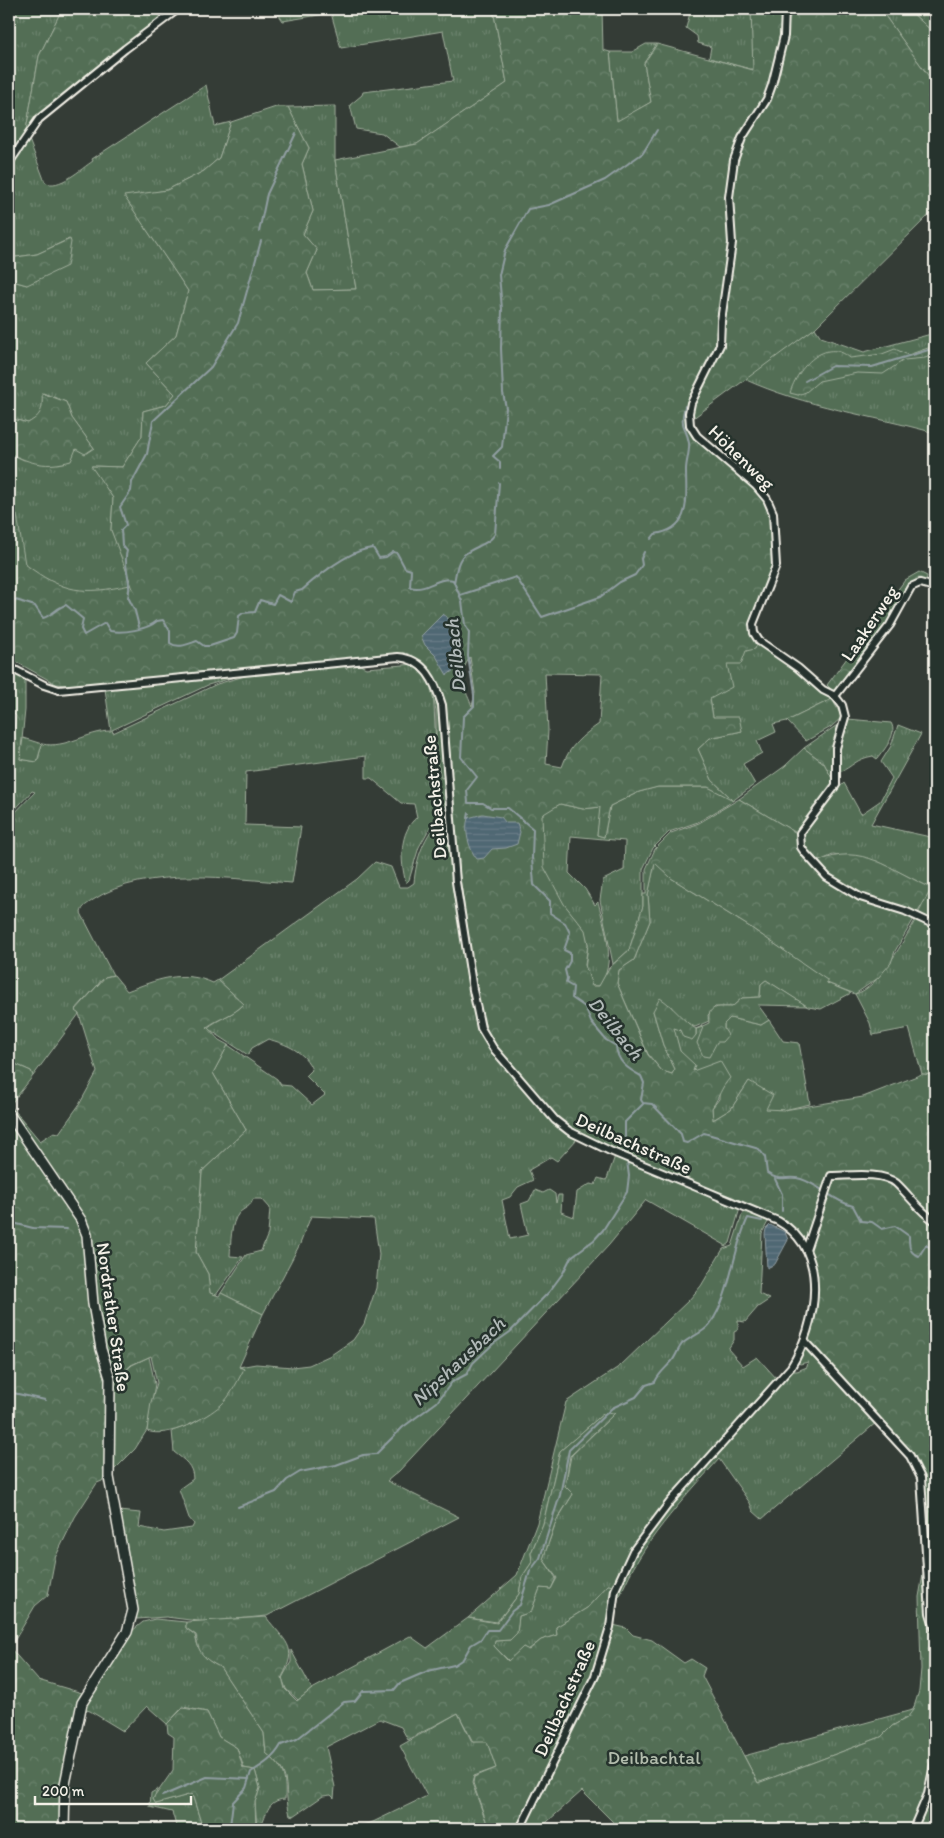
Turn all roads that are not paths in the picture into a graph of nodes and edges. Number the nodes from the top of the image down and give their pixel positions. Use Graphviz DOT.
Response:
graph roads {
  1 [pos="178,9"];
  2 [pos="785,9"];
  3 [pos="9,163"];
  4 [pos="935,587"];
  5 [pos="9,666"];
  6 [pos="836,696"];
  7 [pos="935,925"];
  8 [pos="9,1114"];
  9 [pos="935,1221"];
  10 [pos="806,1250"];
  11 [pos="804,1341"];
  12 [pos="935,1629"];
  13 [pos="935,1760"];
  14 [pos="64,1829"];
  15 [pos="520,1829"];
  16 [pos="913,1829"];
  1 -- 3 [label="street"];
  2 -- 6 [label="street, Höhenweg"];
  4 -- 6 [label="street, Laakerweg"];
  5 -- 10 [label="street, Deilbachstraße"];
  6 -- 7 [label="street"];
  8 -- 14 [label="main road, Nordrather Straße"];
  9 -- 10 [label="street"];
  10 -- 11 [label="street, Deilbachstraße"];
  11 -- 12 [label="street"];
  11 -- 15 [label="street, Deilbachstraße"];
  13 -- 16 [label="street"];
}
